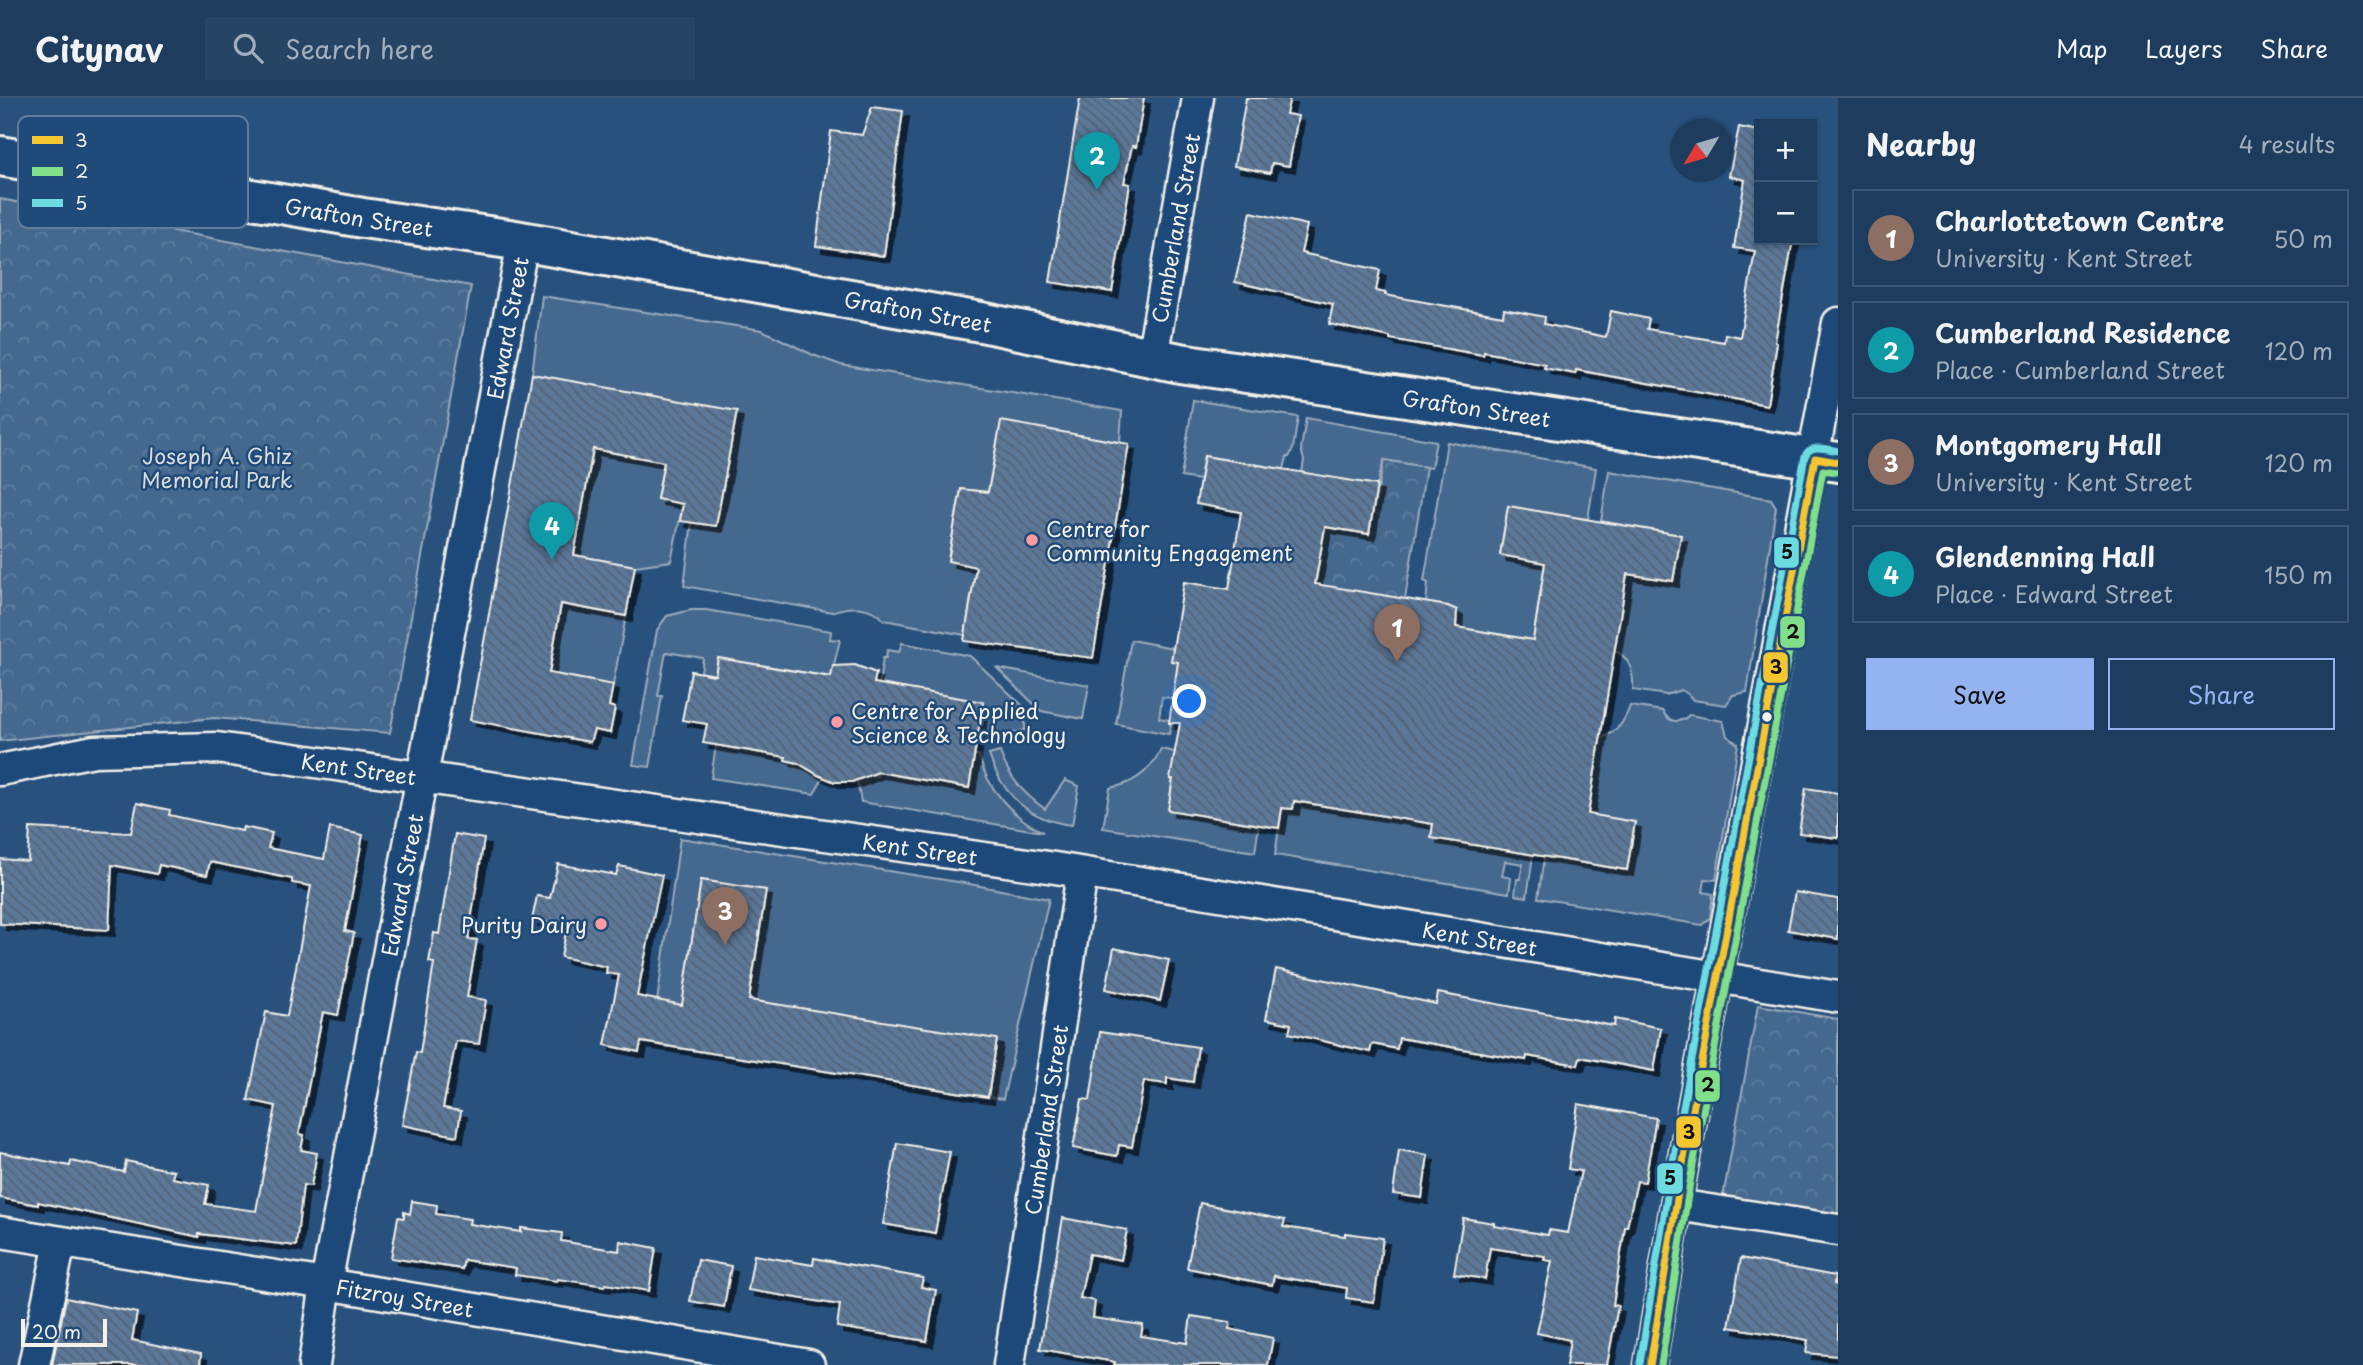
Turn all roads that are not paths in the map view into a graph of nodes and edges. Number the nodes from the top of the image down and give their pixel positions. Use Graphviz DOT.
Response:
graph roads {
  1 [pos="1198,98"];
  2 [pos="0,156"];
  3 [pos="18,159"];
  4 [pos="248,198"];
  5 [pos="523,242"];
  6 [pos="1838,323"];
  7 [pos="1152,357"];
  8 [pos="1826,460"];
  9 [pos="0,770"];
  10 [pos="422,777"];
  11 [pos="1082,873"];
  12 [pos="1717,976"];
  13 [pos="1838,998"];
  14 [pos="1677,1205"];
  15 [pos="1838,1230"];
  16 [pos="0,1232"];
  17 [pos="60,1242"];
  18 [pos="326,1284"];
  19 [pos="34,1365"];
  20 [pos="314,1365"];
  21 [pos="808,1365"];
  22 [pos="1009,1365"];
  23 [pos="1650,1365"];
  1 -- 7 [label="street, Cumberland Street"];
  2 -- 3 [label="main road, Grafton Street"];
  4 -- 5 [label="main road, Grafton Street"];
  5 -- 7 [label="main road, Grafton Street"];
  5 -- 10 [label="street, Edward Street"];
  6 -- 8 [label="street"];
  7 -- 8 [label="main road, Grafton Street"];
  8 -- 12 [label="street"];
  9 -- 10 [label="street, Kent Street"];
  10 -- 11 [label="street, Kent Street"];
  10 -- 18 [label="street, Edward Street"];
  11 -- 12 [label="street, Kent Street"];
  11 -- 22 [label="street, Cumberland Street"];
  12 -- 13 [label="street, Kent Street"];
  12 -- 14 [label="street"];
  14 -- 15 [label="street"];
  14 -- 23 [label="street"];
  16 -- 17 [label="street, Fitzroy Street"];
  17 -- 18 [label="street, Fitzroy Street"];
  17 -- 19 [label="street"];
  18 -- 20 [label="street, Edward Street"];
  18 -- 21 [label="street, Fitzroy Street"];
}
